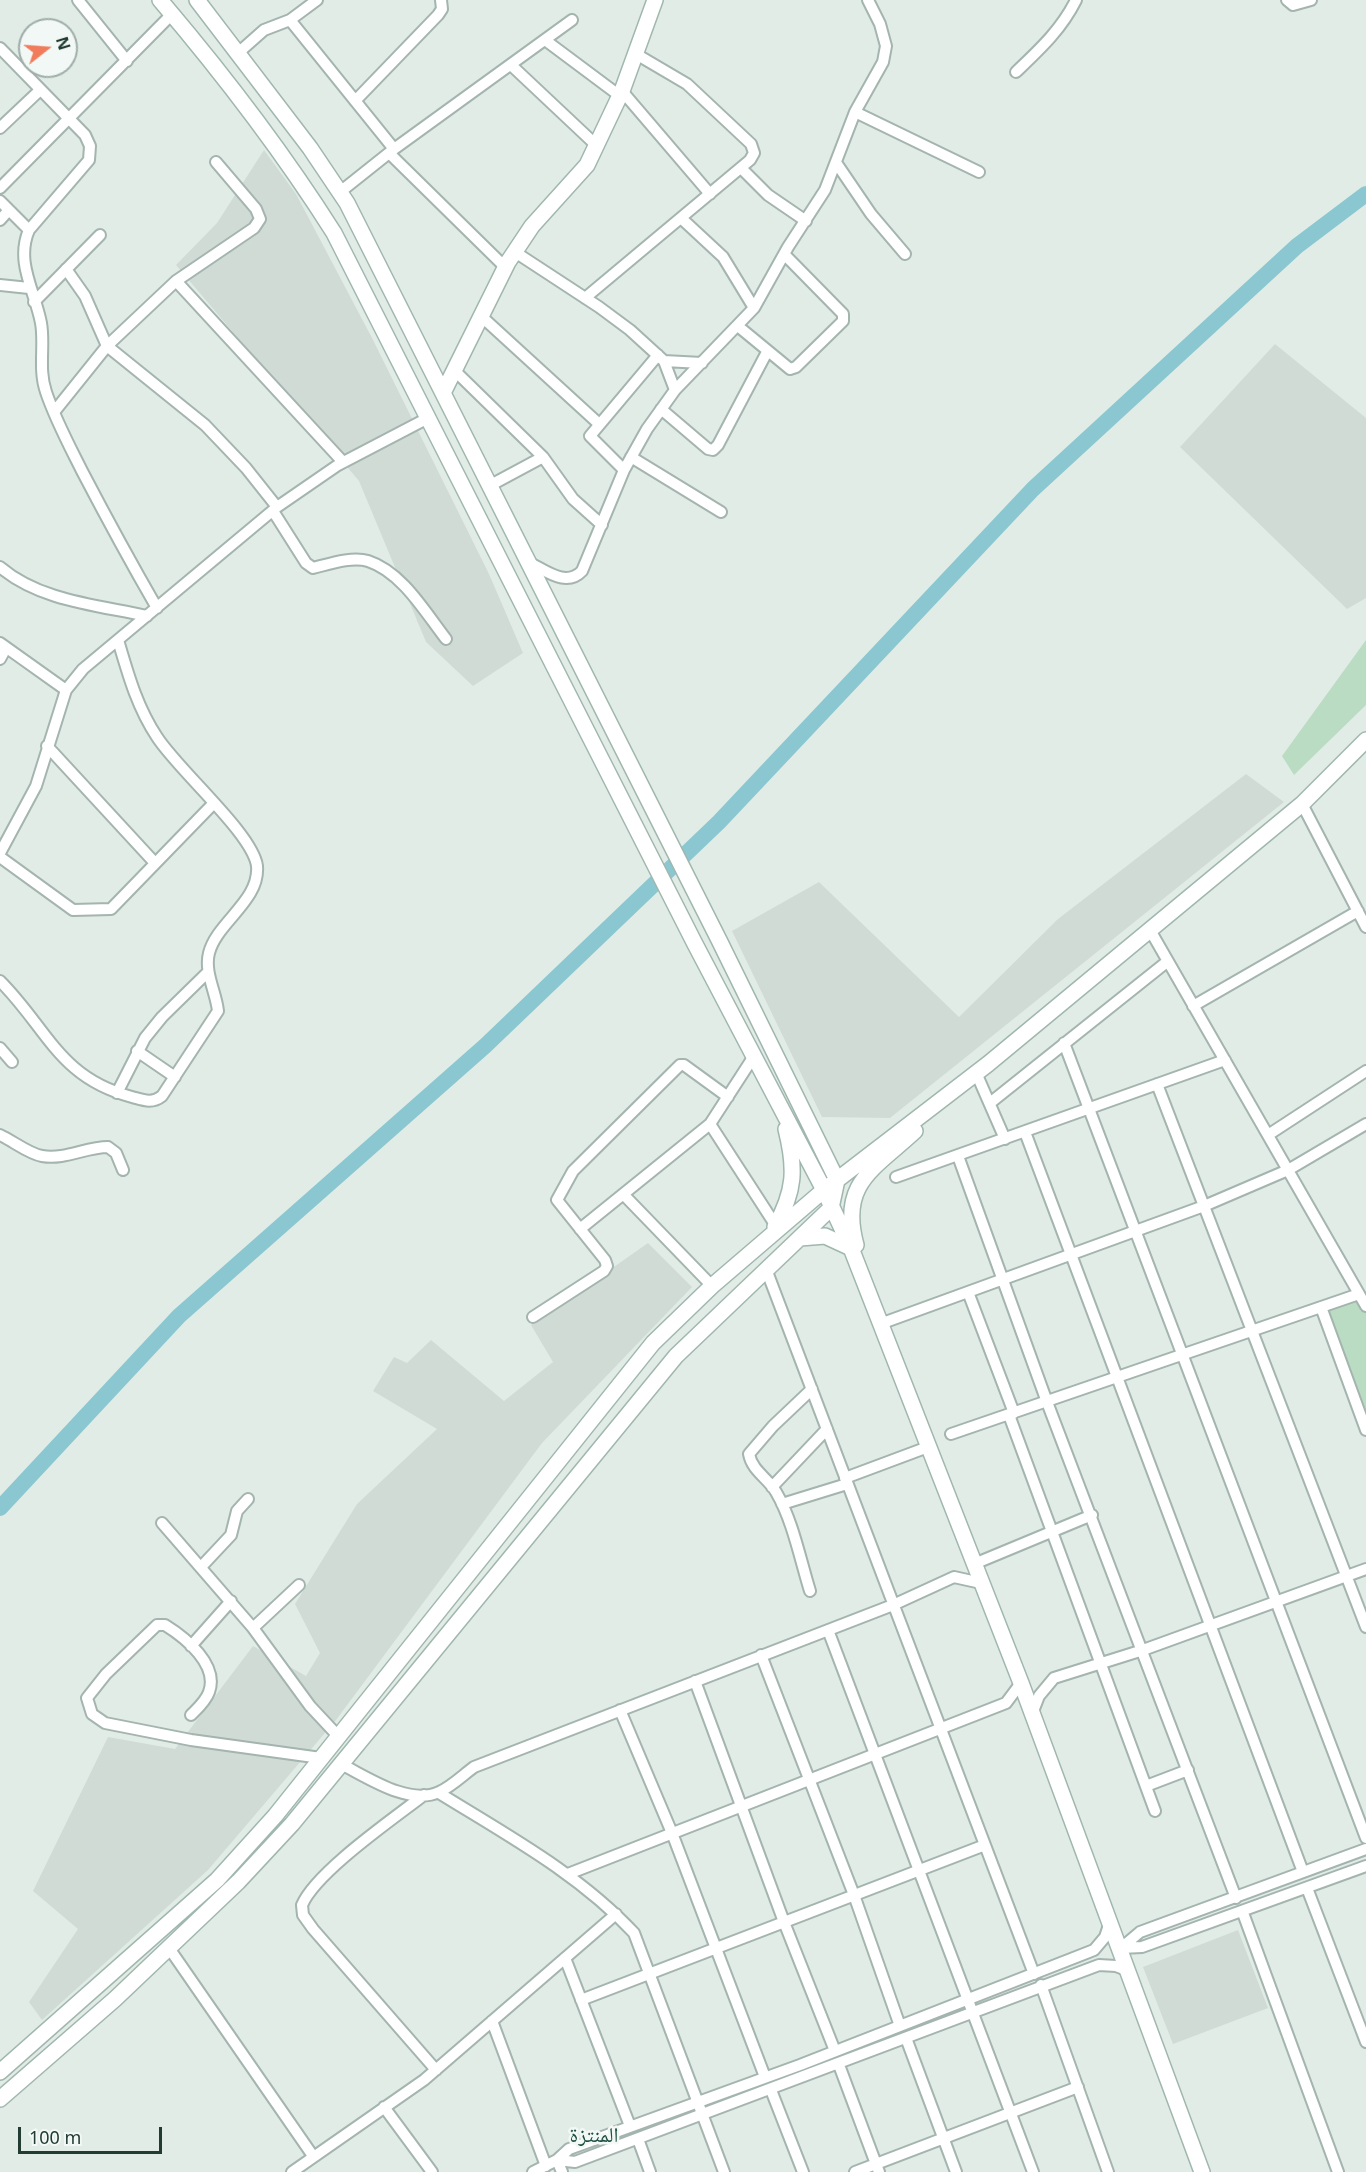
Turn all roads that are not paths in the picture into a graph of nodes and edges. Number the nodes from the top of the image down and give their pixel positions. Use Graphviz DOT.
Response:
graph roads {
  1 [pos="78,0"];
  2 [pos="160,0"];
  3 [pos="197,0"];
  4 [pos="317,0"];
  5 [pos="441,0"];
  6 [pos="655,0"];
  7 [pos="868,0"];
  8 [pos="1076,0"];
  9 [pos="1287,0"];
  10 [pos="1311,0"];
  11 [pos="172,14"];
  12 [pos="290,20"];
  13 [pos="572,20"];
  14 [pos="545,40"];
  15 [pos="0,48"];
  16 [pos="238,53"];
  17 [pos="636,54"];
  18 [pos="127,61"];
  19 [pos="511,65"];
  20 [pos="1016,72"];
  21 [pos="40,90"];
  22 [pos="621,93"];
  23 [pos="355,101"];
  24 [pos="855,112"];
  25 [pos="71,119"];
  26 [pos="0,128"];
  27 [pos="596,145"];
  28 [pos="392,151"];
  29 [pos="216,162"];
  30 [pos="837,164"];
  31 [pos="741,168"];
  32 [pos="979,172"];
  33 [pos="0,188"];
  34 [pos="340,192"];
  35 [pos="710,194"];
  36 [pos="0,201"];
  37 [pos="9,210"];
  38 [pos="681,218"];
  39 [pos="0,220"];
  40 [pos="806,221"];
  41 [pos="29,230"];
  42 [pos="100,234"];
  43 [pos="515,252"];
  44 [pos="784,254"];
  45 [pos="905,254"];
  46 [pos="505,267"];
  47 [pos="66,269"];
  48 [pos="176,281"];
  49 [pos="0,285"];
  50 [pos="29,288"];
  51 [pos="585,298"];
  52 [pos="34,302"];
  53 [pos="754,308"];
  54 [pos="481,316"];
  55 [pos="739,327"];
  56 [pos="107,346"];
  57 [pos="767,352"];
  58 [pos="661,358"];
  59 [pos="702,363"];
  60 [pos="454,370"];
  61 [pos="675,390"];
  62 [pos="443,393"];
  63 [pos="661,409"];
  64 [pos="54,412"];
  65 [pos="429,418"];
  66 [pos="598,423"];
  67 [pos="543,457"];
  68 [pos="631,457"];
  69 [pos="344,462"];
  70 [pos="624,470"];
  71 [pos="489,486"];
  72 [pos="275,509"];
  73 [pos="721,512"];
  74 [pos="602,525"];
  75 [pos="528,562"];
  76 [pos="0,567"];
  77 [pos="157,608"];
  78 [pos="147,616"];
  79 [pos="446,639"];
  80 [pos="118,640"];
  81 [pos="3,646"];
  82 [pos="0,659"];
  83 [pos="66,690"];
  84 [pos="1366,740"];
  85 [pos="47,746"];
  86 [pos="213,804"];
  87 [pos="1302,804"];
  88 [pos="0,855"];
  89 [pos="155,863"];
  90 [pos="1358,911"];
  91 [pos="1366,927"];
  92 [pos="1150,930"];
  93 [pos="1168,961"];
  94 [pos="208,972"];
  95 [pos="0,981"];
  96 [pos="1193,1005"];
  97 [pos="1064,1043"];
  98 [pos="0,1048"];
  99 [pos="137,1051"];
  100 [pos="754,1056"];
  101 [pos="1225,1060"];
  102 [pos="12,1062"];
  103 [pos="983,1069"];
  104 [pos="1366,1071"];
  105 [pos="175,1077"];
  106 [pos="1157,1084"];
  107 [pos="117,1093"];
  108 [pos="728,1097"];
  109 [pos="780,1103"];
  110 [pos="990,1103"];
  111 [pos="1089,1109"];
  112 [pos="710,1124"];
  113 [pos="1366,1124"];
  114 [pos="1025,1132"];
  115 [pos="0,1135"];
  116 [pos="1268,1135"];
  117 [pos="1005,1139"];
  118 [pos="958,1156"];
  119 [pos="123,1170"];
  120 [pos="1288,1170"];
  121 [pos="896,1177"];
  122 [pos="837,1180"];
  123 [pos="824,1190"];
  124 [pos="623,1194"];
  125 [pos="1204,1206"];
  126 [pos="831,1208"];
  127 [pos="580,1229"];
  128 [pos="773,1231"];
  129 [pos="1136,1231"];
  130 [pos="800,1238"];
  131 [pos="851,1248"];
  132 [pos="1072,1256"];
  133 [pos="766,1269"];
  134 [pos="1002,1279"];
  135 [pos="712,1286"];
  136 [pos="969,1292"];
  137 [pos="1359,1294"];
  138 [pos="871,1300"];
  139 [pos="1366,1306"];
  140 [pos="1321,1308"];
  141 [pos="533,1317"];
  142 [pos="880,1324"];
  143 [pos="1253,1332"];
  144 [pos="1183,1356"];
  145 [pos="1118,1378"];
  146 [pos="812,1389"];
  147 [pos="1047,1402"];
  148 [pos="1012,1414"];
  149 [pos="827,1429"];
  150 [pos="1366,1430"];
  151 [pos="951,1434"];
  152 [pos="928,1448"];
  153 [pos="846,1481"];
  154 [pos="772,1487"];
  155 [pos="248,1499"];
  156 [pos="782,1504"];
  157 [pos="1092,1515"];
  158 [pos="162,1523"];
  159 [pos="1052,1531"];
  160 [pos="974,1564"];
  161 [pos="201,1567"];
  162 [pos="1366,1569"];
  163 [pos="1346,1576"];
  164 [pos="981,1582"];
  165 [pos="299,1585"];
  166 [pos="810,1591"];
  167 [pos="231,1601"];
  168 [pos="1276,1601"];
  169 [pos="893,1605"];
  170 [pos="1210,1626"];
  171 [pos="1366,1627"];
  172 [pos="253,1628"];
  173 [pos="828,1630"];
  174 [pos="191,1646"];
  175 [pos="1143,1650"];
  176 [pos="761,1655"];
  177 [pos="1101,1663"];
  178 [pos="695,1681"];
  179 [pos="1021,1683"];
  180 [pos="620,1710"];
  181 [pos="1032,1714"];
  182 [pos="191,1715"];
  183 [pos="941,1729"];
  184 [pos="339,1737"];
  185 [pos="873,1755"];
  186 [pos="321,1758"];
  187 [pos="341,1764"];
  188 [pos="1188,1770"];
  189 [pos="809,1780"];
  190 [pos="1146,1786"];
  191 [pos="439,1792"];
  192 [pos="424,1795"];
  193 [pos="742,1806"];
  194 [pos="1155,1811"];
  195 [pos="672,1833"];
  196 [pos="1366,1838"];
  197 [pos="985,1845"];
  198 [pos="1366,1849"];
  199 [pos="1366,1866"];
  200 [pos="919,1870"];
  201 [pos="1303,1872"];
  202 [pos="568,1874"];
  203 [pos="1308,1888"];
  204 [pos="854,1895"];
  205 [pos="1236,1898"];
  206 [pos="1243,1912"];
  207 [pos="616,1914"];
  208 [pos="1111,1921"];
  209 [pos="783,1922"];
  210 [pos="169,1948"];
  211 [pos="714,1948"];
  212 [pos="1120,1948"];
  213 [pos="565,1958"];
  214 [pos="1129,1971"];
  215 [pos="649,1973"];
  216 [pos="1034,1974"];
  217 [pos="1041,1985"];
  218 [pos="581,2000"];
  219 [pos="968,2000"];
  220 [pos="973,2012"];
  221 [pos="492,2021"];
  222 [pos="900,2026"];
  223 [pos="906,2038"];
  224 [pos="1366,2042"];
  225 [pos="835,2051"];
  226 [pos="839,2065"];
  227 [pos="436,2070"];
  228 [pos="0,2072"];
  229 [pos="765,2077"];
  230 [pos="1078,2087"];
  231 [pos="771,2090"];
  232 [pos="0,2098"];
  233 [pos="697,2101"];
  234 [pos="384,2107"];
  235 [pos="1010,2112"];
  236 [pos="702,2115"];
  237 [pos="630,2126"];
  238 [pos="944,2138"];
  239 [pos="638,2139"];
  240 [pos="313,2156"];
  241 [pos="557,2160"];
  242 [pos="546,2166"];
  243 [pos="878,2168"];
  244 [pos="292,2172"];
  245 [pos="432,2172"];
  246 [pos="533,2172"];
  247 [pos="562,2172"];
  248 [pos="650,2172"];
  249 [pos="724,2172"];
  250 [pos="803,2172"];
  251 [pos="855,2172"];
  252 [pos="957,2172"];
  253 [pos="1033,2172"];
  254 [pos="1108,2172"];
  255 [pos="1202,2172"];
  256 [pos="1338,2172"];
  1 -- 18 [label="street"];
  2 -- 11 [label="street"];
  3 -- 16 [label="street"];
  4 -- 12 [label="street"];
  5 -- 23 [label="street"];
  6 -- 17 [label="street"];
  7 -- 24 [label="street"];
  8 -- 20 [label="street"];
  9 -- 10 [label="street"];
  11 -- 18 [label="street"];
  11 -- 65 [label="street"];
  12 -- 16 [label="street"];
  12 -- 23 [label="street"];
  13 -- 14 [label="street"];
  14 -- 19 [label="street"];
  14 -- 22 [label="street"];
  15 -- 21 [label="street"];
  16 -- 34 [label="street"];
  17 -- 22 [label="street"];
  17 -- 31 [label="street"];
  18 -- 25 [label="street"];
  19 -- 27 [label="street"];
  19 -- 28 [label="street"];
  21 -- 25 [label="street"];
  21 -- 26 [label="street"];
  22 -- 27 [label="street"];
  22 -- 35 [label="street"];
  23 -- 28 [label="street"];
  24 -- 30 [label="street"];
  24 -- 32 [label="street"];
  25 -- 33 [label="street"];
  25 -- 41 [label="street"];
  27 -- 43 [label="street"];
  28 -- 34 [label="street"];
  28 -- 46 [label="street"];
  29 -- 48 [label="street"];
  30 -- 40 [label="street"];
  30 -- 45 [label="street"];
  31 -- 35 [label="street"];
  31 -- 40 [label="street"];
  34 -- 62 [label="street"];
  35 -- 38 [label="street"];
  36 -- 37 [label="street"];
  37 -- 39 [label="street"];
  37 -- 41 [label="street"];
  38 -- 51 [label="street"];
  38 -- 53 [label="street"];
  40 -- 44 [label="street"];
  41 -- 50 [label="street"];
  42 -- 47 [label="street"];
  43 -- 46 [label="street"];
  43 -- 51 [label="street"];
  44 -- 53 [label="street"];
  44 -- 57 [label="street"];
  46 -- 54 [label="street"];
  47 -- 52 [label="street"];
  47 -- 56 [label="street"];
  48 -- 56 [label="street"];
  48 -- 69 [label="street"];
  49 -- 50 [label="street"];
  50 -- 52 [label="street"];
  51 -- 58 [label="street"];
  52 -- 64 [label="street"];
  53 -- 55 [label="street"];
  54 -- 60 [label="street"];
  54 -- 66 [label="street"];
  55 -- 57 [label="street"];
  55 -- 59 [label="street"];
  56 -- 64 [label="street"];
  56 -- 72 [label="street"];
  57 -- 63 [label="street"];
  58 -- 59 [label="street"];
  58 -- 61 [label="street"];
  58 -- 66 [label="street"];
  59 -- 61 [label="street"];
  60 -- 62 [label="street"];
  60 -- 67 [label="street"];
  61 -- 63 [label="street"];
  62 -- 71 [label="street"];
  63 -- 68 [label="street"];
  64 -- 77 [label="street"];
  65 -- 69 [label="street"];
  65 -- 100 [label="street"];
  66 -- 70 [label="street"];
  67 -- 71 [label="street"];
  67 -- 74 [label="street"];
  68 -- 70 [label="street"];
  68 -- 73 [label="street"];
  69 -- 72 [label="street"];
  70 -- 74 [label="street"];
  71 -- 75 [label="street"];
  72 -- 77 [label="street"];
  72 -- 79 [label="street"];
  74 -- 75 [label="street"];
  75 -- 122 [label="street"];
  76 -- 78 [label="street"];
  77 -- 78 [label="street"];
  78 -- 80 [label="street"];
  80 -- 83 [label="street"];
  80 -- 86 [label="street"];
  81 -- 82 [label="street"];
  81 -- 83 [label="street"];
  83 -- 85 [label="street"];
  84 -- 87 [label="street"];
  85 -- 88 [label="street"];
  85 -- 89 [label="street"];
  86 -- 89 [label="street"];
  86 -- 94 [label="street"];
  87 -- 90 [label="street"];
  87 -- 92 [label="street"];
  88 -- 89 [label="street"];
  90 -- 91 [label="street"];
  90 -- 96 [label="street"];
  92 -- 93 [label="street"];
  92 -- 103 [label="street"];
  93 -- 96 [label="street"];
  93 -- 97 [label="street"];
  94 -- 99 [label="street"];
  94 -- 105 [label="street"];
  95 -- 107 [label="street"];
  96 -- 101 [label="street"];
  97 -- 110 [label="street"];
  97 -- 111 [label="street"];
  98 -- 102 [label="street"];
  99 -- 105 [label="street"];
  99 -- 107 [label="street"];
  100 -- 108 [label="street"];
  100 -- 109 [label="street"];
  101 -- 106 [label="street"];
  101 -- 116 [label="street"];
  103 -- 110 [label="street"];
  103 -- 122 [label="street"];
  103 -- 138 [label="street"];
  104 -- 116 [label="street"];
  105 -- 107 [label="street"];
  106 -- 111 [label="street"];
  106 -- 125 [label="street"];
  108 -- 112 [label="street"];
  108 -- 127 [label="street"];
  109 -- 123 [label="street"];
  109 -- 128 [label="street"];
  110 -- 117 [label="street"];
  111 -- 114 [label="street"];
  111 -- 129 [label="street"];
  112 -- 124 [label="street"];
  112 -- 128 [label="street"];
  113 -- 120 [label="street"];
  114 -- 117 [label="street"];
  114 -- 132 [label="street"];
  115 -- 119 [label="street"];
  116 -- 120 [label="street"];
  117 -- 118 [label="street"];
  118 -- 121 [label="street"];
  118 -- 134 [label="street"];
  120 -- 125 [label="street"];
  120 -- 137 [label="street"];
  122 -- 123 [label="street"];
  122 -- 126 [label="street"];
  123 -- 126 [label="street"];
  123 -- 128 [label="street"];
  124 -- 127 [label="street"];
  124 -- 135 [label="street"];
  125 -- 129 [label="street"];
  125 -- 143 [label="street"];
  126 -- 130 [label="street"];
  126 -- 131 [label="street"];
  127 -- 141 [label="street"];
  128 -- 135 [label="street"];
  129 -- 132 [label="street"];
  129 -- 144 [label="street"];
  130 -- 131 [label="street"];
  130 -- 133 [label="street"];
  131 -- 138 [label="street"];
  132 -- 134 [label="street"];
  132 -- 145 [label="street"];
  133 -- 146 [label="street"];
  133 -- 187 [label="street"];
  134 -- 136 [label="street"];
  134 -- 147 [label="street"];
  135 -- 184 [label="street"];
  136 -- 142 [label="street"];
  136 -- 148 [label="street"];
  137 -- 139 [label="street"];
  137 -- 140 [label="street"];
  138 -- 142 [label="street"];
  140 -- 143 [label="street"];
  140 -- 150 [label="street"];
  142 -- 152 [label="street"];
  143 -- 144 [label="street"];
  143 -- 163 [label="street"];
  144 -- 145 [label="street"];
  144 -- 168 [label="street"];
  145 -- 147 [label="street"];
  145 -- 170 [label="street"];
  146 -- 149 [label="street"];
  146 -- 154 [label="street"];
  147 -- 148 [label="street"];
  147 -- 157 [label="street"];
  148 -- 151 [label="street"];
  148 -- 159 [label="street"];
  149 -- 153 [label="street"];
  149 -- 154 [label="street"];
  152 -- 153 [label="street"];
  152 -- 160 [label="street"];
  153 -- 156 [label="street"];
  153 -- 169 [label="street"];
  154 -- 156 [label="street"];
  155 -- 161 [label="street"];
  156 -- 166 [label="street"];
  157 -- 159 [label="street"];
  157 -- 175 [label="street"];
  158 -- 161 [label="street"];
  159 -- 160 [label="street"];
  159 -- 177 [label="street"];
  160 -- 164 [label="street"];
  161 -- 167 [label="street"];
  162 -- 163 [label="street"];
  163 -- 168 [label="street"];
  163 -- 171 [label="street"];
  164 -- 169 [label="street"];
  164 -- 179 [label="street"];
  165 -- 172 [label="street"];
  167 -- 172 [label="street"];
  167 -- 174 [label="street"];
  168 -- 170 [label="street"];
  168 -- 196 [label="street"];
  169 -- 173 [label="street"];
  169 -- 183 [label="street"];
  170 -- 175 [label="street"];
  170 -- 201 [label="street"];
  172 -- 184 [label="street"];
  173 -- 176 [label="street"];
  173 -- 185 [label="street"];
  174 -- 182 [label="street"];
  174 -- 186 [label="street"];
  175 -- 177 [label="street"];
  175 -- 188 [label="street"];
  176 -- 178 [label="street"];
  176 -- 189 [label="street"];
  177 -- 181 [label="street"];
  177 -- 190 [label="street"];
  178 -- 180 [label="street"];
  178 -- 193 [label="street"];
  179 -- 181 [label="street"];
  179 -- 183 [label="street"];
  180 -- 191 [label="street"];
  180 -- 195 [label="street"];
  181 -- 208 [label="street"];
  183 -- 185 [label="street"];
  183 -- 197 [label="street"];
  184 -- 186 [label="street"];
  185 -- 189 [label="street"];
  185 -- 200 [label="street"];
  186 -- 228 [label="street"];
  187 -- 192 [label="street"];
  187 -- 210 [label="street"];
  188 -- 190 [label="street"];
  188 -- 205 [label="street"];
  189 -- 193 [label="street"];
  189 -- 204 [label="street"];
  190 -- 194 [label="street"];
  191 -- 192 [label="street"];
  191 -- 202 [label="street"];
  192 -- 227 [label="street"];
  193 -- 195 [label="street"];
  193 -- 209 [label="street"];
  195 -- 202 [label="street"];
  195 -- 211 [label="street"];
  197 -- 200 [label="street"];
  197 -- 216 [label="street"];
  198 -- 201 [label="street"];
  199 -- 203 [label="street"];
  200 -- 204 [label="street"];
  200 -- 219 [label="street"];
  201 -- 205 [label="street"];
  202 -- 207 [label="street"];
  203 -- 206 [label="street"];
  203 -- 224 [label="street"];
  204 -- 209 [label="street"];
  204 -- 222 [label="street"];
  205 -- 212 [label="street"];
  206 -- 212 [label="street"];
  206 -- 256 [label="street"];
  207 -- 213 [label="street"];
  207 -- 215 [label="street"];
  208 -- 212 [label="street"];
  208 -- 216 [label="street"];
  209 -- 211 [label="street"];
  209 -- 225 [label="street"];
  210 -- 232 [label="street"];
  210 -- 240 [label="street"];
  211 -- 215 [label="street"];
  211 -- 229 [label="street"];
  212 -- 214 [label="street"];
  213 -- 218 [label="street"];
  213 -- 221 [label="street"];
  214 -- 217 [label="street"];
  214 -- 255 [label="street"];
  215 -- 218 [label="street"];
  215 -- 233 [label="street"];
  216 -- 219 [label="street"];
  217 -- 220 [label="street"];
  217 -- 230 [label="street"];
  218 -- 237 [label="street"];
  219 -- 220 [label="street"];
  219 -- 222 [label="street"];
  220 -- 223 [label="street"];
  220 -- 235 [label="street"];
  221 -- 227 [label="street"];
  221 -- 242 [label="street"];
  222 -- 225 [label="street"];
  223 -- 226 [label="street"];
  223 -- 238 [label="street"];
  225 -- 229 [label="street"];
  226 -- 231 [label="street"];
  226 -- 243 [label="street"];
  227 -- 234 [label="street"];
  229 -- 233 [label="street"];
  230 -- 235 [label="street"];
  230 -- 254 [label="street"];
  231 -- 236 [label="street"];
  231 -- 250 [label="street"];
  233 -- 236 [label="street"];
  233 -- 237 [label="street"];
  234 -- 240 [label="street"];
  234 -- 245 [label="street"];
  235 -- 238 [label="street"];
  235 -- 253 [label="street"];
  236 -- 239 [label="street"];
  236 -- 249 [label="street"];
  237 -- 241 [label="street"];
  238 -- 243 [label="street"];
  238 -- 252 [label="street"];
  239 -- 241 [label="street"];
  239 -- 248 [label="street"];
  240 -- 244 [label="street"];
  241 -- 242 [label="street"];
  241 -- 247 [label="street"];
  242 -- 246 [label="street"];
  243 -- 251 [label="street"];
}
